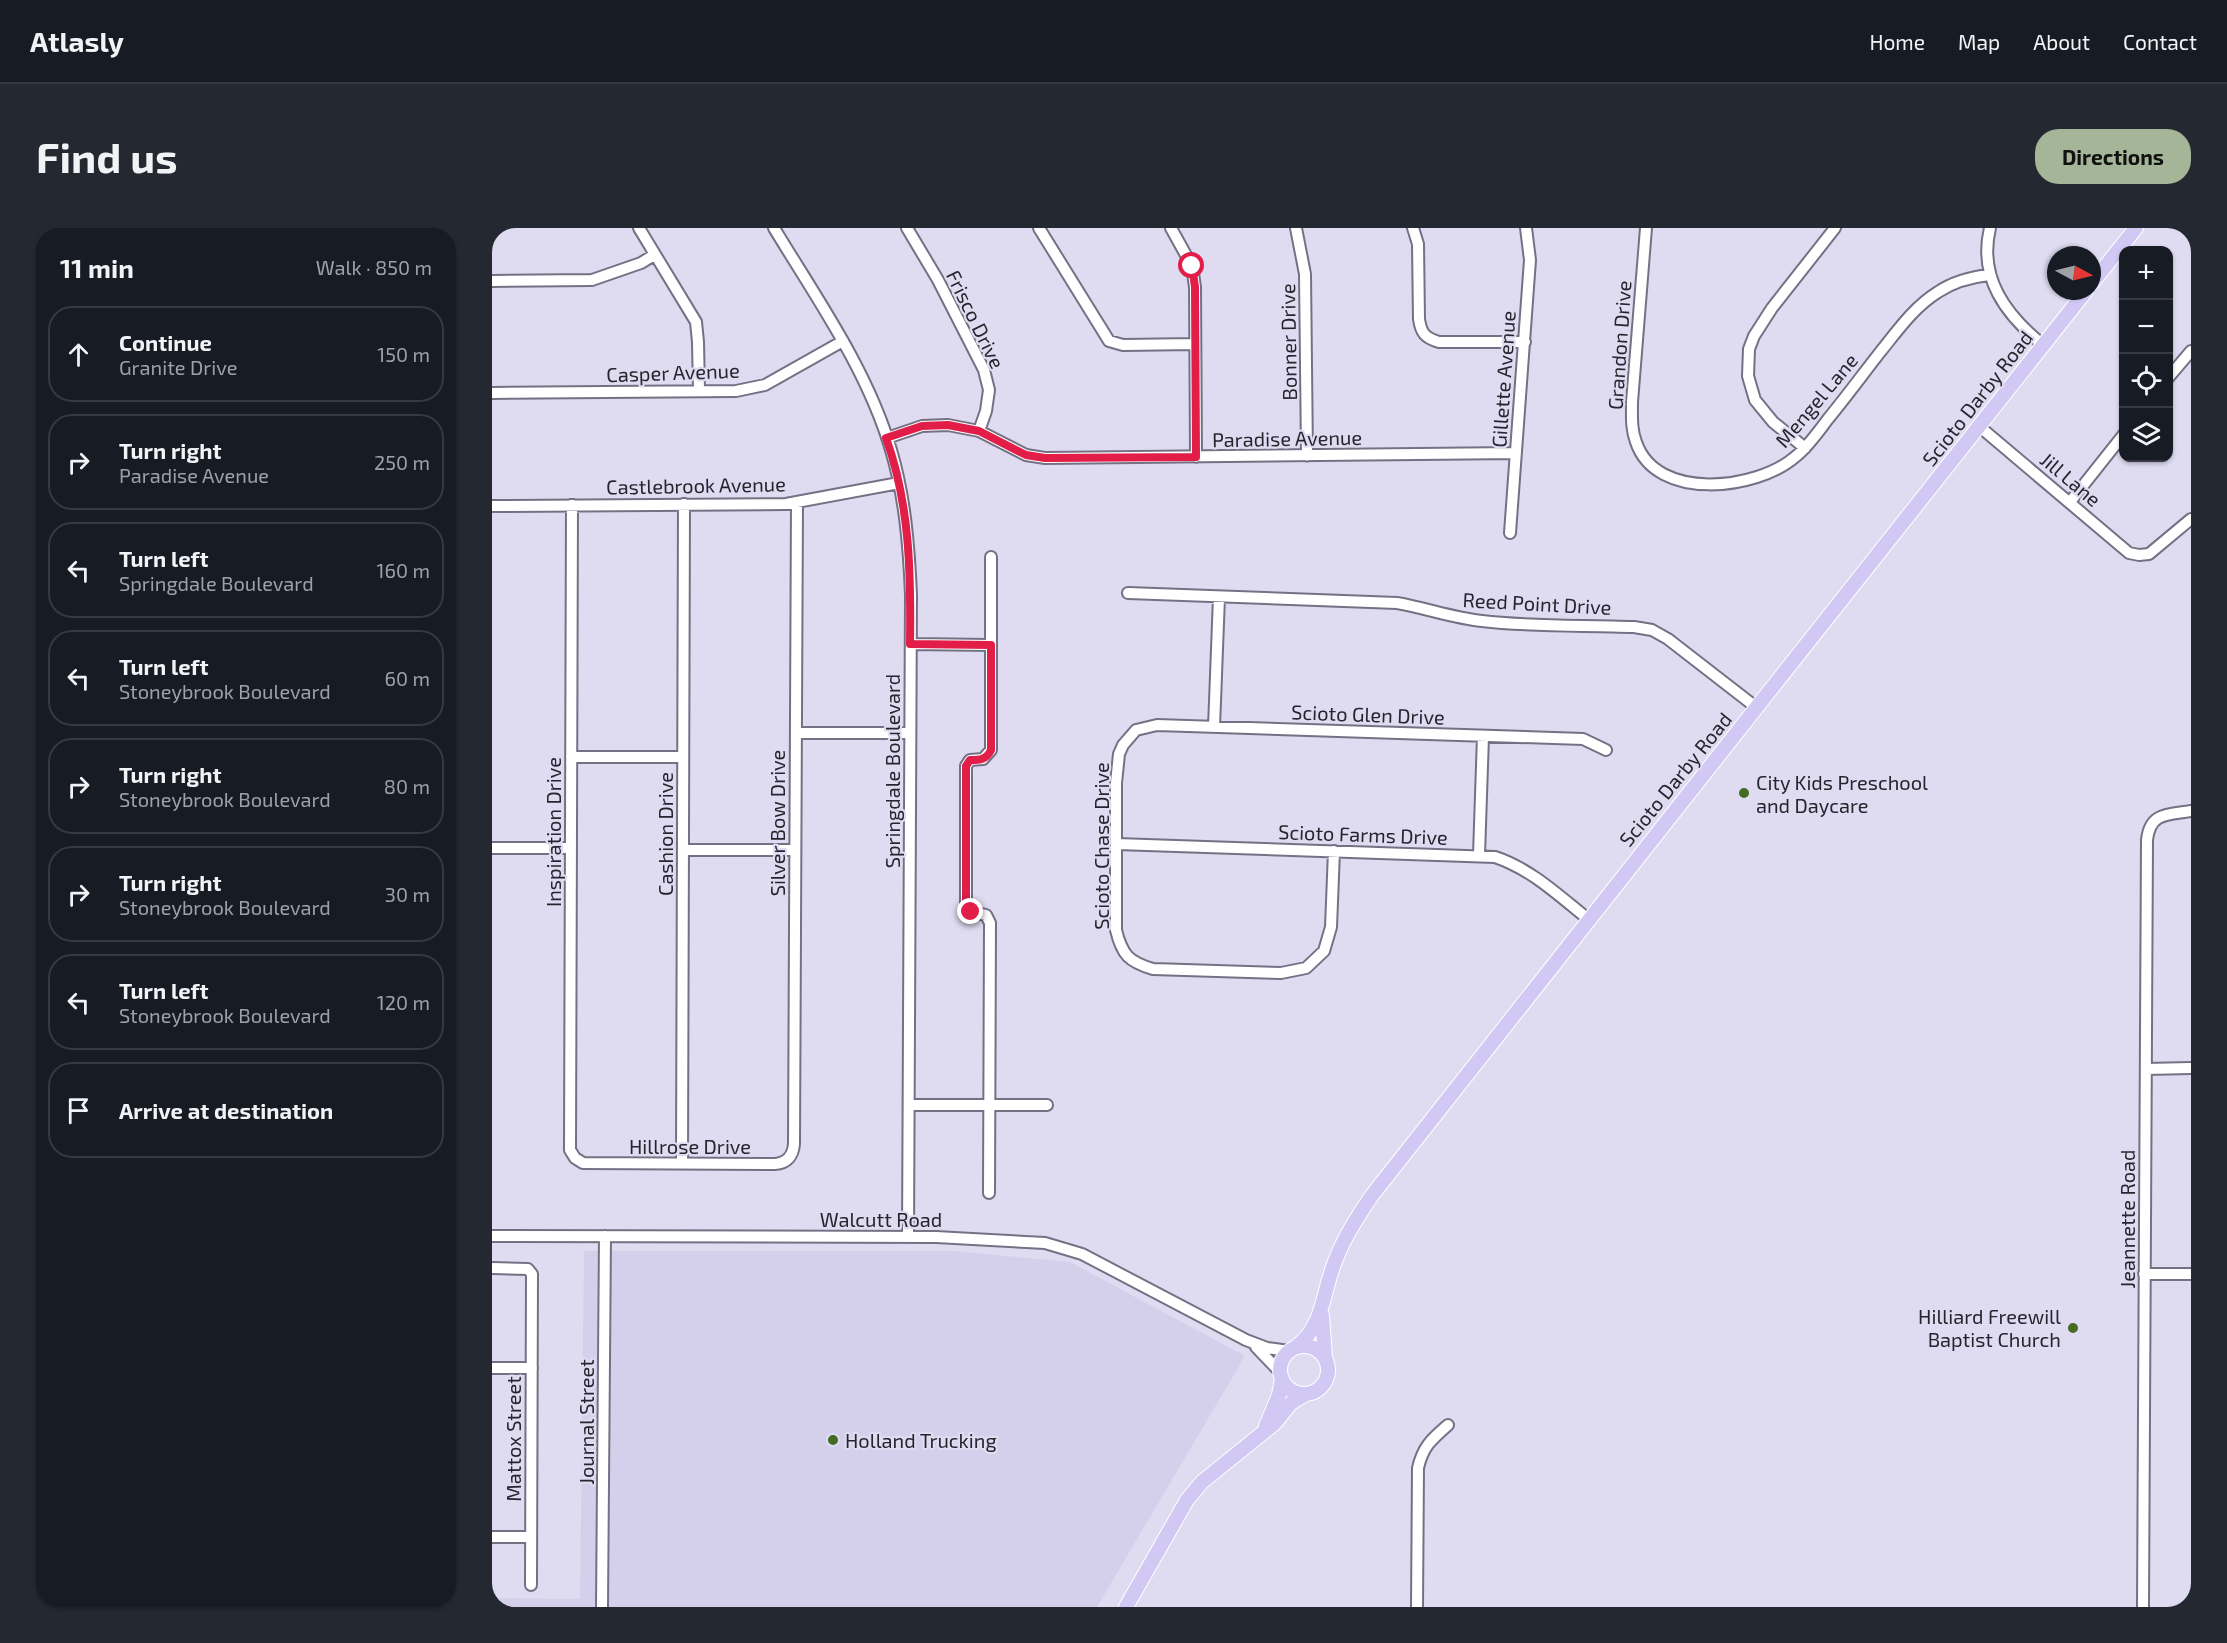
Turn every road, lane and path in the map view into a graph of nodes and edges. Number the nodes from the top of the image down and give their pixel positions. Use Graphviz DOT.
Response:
graph roads {
  1 [pos="639,228"];
  2 [pos="774,228"];
  3 [pos="906,228"];
  4 [pos="1039,228"];
  5 [pos="1171,228"];
  6 [pos="1296,228"];
  7 [pos="1413,228"];
  8 [pos="1526,228"];
  9 [pos="1646,228"];
  10 [pos="1835,228"];
  11 [pos="1990,228"];
  12 [pos="2136,228"];
  13 [pos="654,255"];
  14 [pos="2101,272"];
  15 [pos="1989,275"];
  16 [pos="492,281"];
  17 [pos="2079,300"];
  18 [pos="843,341"];
  19 [pos="1525,342"];
  20 [pos="1194,344"];
  21 [pos="2043,345"];
  22 [pos="2191,351"];
  23 [pos="2173,373"];
  24 [pos="699,391"];
  25 [pos="492,393"];
  26 [pos="1980,427"];
  27 [pos="979,431"];
  28 [pos="886,438"];
  29 [pos="2119,440"];
  30 [pos="1805,448"];
  31 [pos="1516,453"];
  32 [pos="1307,456"];
  33 [pos="1196,457"];
  34 [pos="1648,462"];
  35 [pos="899,483"];
  36 [pos="797,502"];
  37 [pos="2070,502"];
  38 [pos="684,504"];
  39 [pos="572,505"];
  40 [pos="492,506"];
  41 [pos="2191,519"];
  42 [pos="1510,533"];
  43 [pos="991,557"];
  44 [pos="1128,593"];
  45 [pos="1219,597"];
  46 [pos="910,644"];
  47 [pos="991,645"];
  48 [pos="1757,708"];
  49 [pos="1214,727"];
  50 [pos="796,733"];
  51 [pos="910,733"];
  52 [pos="1130,735"];
  53 [pos="1483,736"];
  54 [pos="1606,750"];
  55 [pos="571,757"];
  56 [pos="683,757"];
  57 [pos="2191,811"];
  58 [pos="1117,844"];
  59 [pos="492,848"];
  60 [pos="570,848"];
  61 [pos="683,850"];
  62 [pos="795,850"];
  63 [pos="1334,851"];
  64 [pos="1479,855"];
  65 [pos="1588,919"];
  66 [pos="2191,1068"];
  67 [pos="2146,1069"];
  68 [pos="909,1105"];
  69 [pos="989,1105"];
  70 [pos="1047,1105"];
  71 [pos="794,1144"];
  72 [pos="575,1158"];
  73 [pos="682,1163"];
  74 [pos="990,1193"];
  75 [pos="492,1236"];
  76 [pos="605,1236"];
  77 [pos="908,1237"];
  78 [pos="492,1268"];
  79 [pos="2144,1274"];
  80 [pos="2191,1274"];
  81 [pos="1322,1307"];
  82 [pos="1246,1340"];
  83 [pos="1293,1349"];
  84 [pos="1325,1358"];
  85 [pos="492,1368"];
  86 [pos="532,1368"];
  87 [pos="1281,1376"];
  88 [pos="1306,1394"];
  89 [pos="1448,1425"];
  90 [pos="1262,1433"];
  91 [pos="531,1537"];
  92 [pos="492,1538"];
  93 [pos="531,1586"];
  94 [pos="602,1607"];
  95 [pos="1126,1607"];
  96 [pos="1417,1607"];
  97 [pos="2143,1607"];
  1 -- 13 [label="street"];
  2 -- 18 [label="street, Springdale Boulevard"];
  3 -- 27 [label="street, Frisco Drive"];
  4 -- 20 [label="street"];
  5 -- 20 [label="street"];
  6 -- 32 [label="street, Bonner Drive"];
  7 -- 19 [label="street"];
  8 -- 19 [label="street, Gillette Avenue"];
  9 -- 34 [label="street, Grandon Drive"];
  10 -- 30 [label="street"];
  11 -- 15 [label="street"];
  12 -- 14 [label="main road"];
  13 -- 16 [label="street"];
  13 -- 24 [label="street"];
  15 -- 21 [label="street"];
  15 -- 30 [label="street, Mengel Lane"];
  17 -- 21 [label="main road, Scioto Darby Road"];
  18 -- 24 [label="street, Casper Avenue"];
  18 -- 28 [label="street, Springdale Boulevard"];
  19 -- 31 [label="street, Gillette Avenue"];
  20 -- 33 [label="street"];
  21 -- 26 [label="main road, Scioto Darby Road"];
  22 -- 23 [label="street"];
  24 -- 25 [label="street, Casper Avenue"];
  26 -- 37 [label="street, Jill Lane"];
  26 -- 48 [label="main road, Scioto Darby Road"];
  27 -- 28 [label="street, Paradise Avenue"];
  27 -- 33 [label="street, Paradise Avenue"];
  28 -- 35 [label="street, Springdale Boulevard"];
  29 -- 37 [label="street"];
  30 -- 34 [label="street, Mengel Lane"];
  31 -- 32 [label="street, Paradise Avenue"];
  31 -- 42 [label="street, Gillette Avenue"];
  32 -- 33 [label="street, Paradise Avenue"];
  35 -- 36 [label="street, Castlebrook Avenue"];
  35 -- 46 [label="street, Springdale Boulevard"];
  36 -- 38 [label="street, Castlebrook Avenue"];
  36 -- 50 [label="street, Silver Bow Drive"];
  37 -- 41 [label="street, Jill Lane"];
  38 -- 39 [label="street, Castlebrook Avenue"];
  38 -- 56 [label="street, Cashion Drive"];
  39 -- 40 [label="street, Castlebrook Avenue"];
  39 -- 55 [label="street, Inspiration Drive"];
  43 -- 47 [label="street"];
  44 -- 45 [label="street, Reed Point Drive"];
  45 -- 48 [label="street, Reed Point Drive"];
  45 -- 49 [label="street"];
  46 -- 47 [label="street"];
  46 -- 51 [label="street, Springdale Boulevard"];
  47 -- 69 [label="street"];
  48 -- 65 [label="main road, Scioto Darby Road"];
  49 -- 52 [label="street, Scioto Glen Drive"];
  49 -- 53 [label="street, Scioto Glen Drive"];
  50 -- 51 [label="street"];
  50 -- 62 [label="street, Silver Bow Drive"];
  51 -- 68 [label="street, Springdale Boulevard"];
  52 -- 58 [label="street, Scioto Chase Drive"];
  53 -- 54 [label="street, Scioto Glen Drive"];
  53 -- 64 [label="street"];
  55 -- 56 [label="street"];
  55 -- 60 [label="street, Inspiration Drive"];
  56 -- 61 [label="street, Cashion Drive"];
  57 -- 67 [label="street, Jeannette Road"];
  58 -- 63 [label="street, Scioto Farms Drive"];
  58 -- 63 [label="street, Scioto Chase Drive"];
  59 -- 60 [label="street"];
  60 -- 72 [label="street, Inspiration Drive"];
  61 -- 62 [label="street"];
  61 -- 73 [label="street, Cashion Drive"];
  62 -- 71 [label="street, Silver Bow Drive"];
  63 -- 64 [label="street, Scioto Farms Drive"];
  64 -- 65 [label="street, Scioto Farms Drive"];
  65 -- 81 [label="main road, Scioto Darby Road"];
  66 -- 67 [label="street"];
  67 -- 79 [label="street, Jeannette Road"];
  68 -- 69 [label="street"];
  68 -- 77 [label="street, Springdale Boulevard"];
  69 -- 70 [label="street"];
  69 -- 74 [label="street"];
  71 -- 73 [label="street, Hillrose Drive"];
  72 -- 73 [label="street, Hillrose Drive"];
  75 -- 76 [label="street, Walcutt Road"];
  76 -- 77 [label="street, Walcutt Road"];
  76 -- 94 [label="street, Journal Street"];
  77 -- 82 [label="street, Walcutt Road"];
  78 -- 86 [label="street, Mattox Street"];
  79 -- 80 [label="street"];
  79 -- 97 [label="street, Jeannette Road"];
  81 -- 83 [label="main road, Scioto Darby Road"];
  81 -- 84 [label="main road, Scioto Darby Road"];
  82 -- 83 [label="street, Walcutt Road"];
  82 -- 87 [label="street, Walcutt Road"];
  83 -- 84 [label="main road"];
  83 -- 87 [label="main road"];
  84 -- 88 [label="main road"];
  85 -- 86 [label="street"];
  86 -- 91 [label="street, Mattox Street"];
  87 -- 88 [label="main road"];
  87 -- 90 [label="main road"];
  88 -- 90 [label="main road"];
  89 -- 96 [label="street"];
  90 -- 95 [label="main road"];
  91 -- 92 [label="street"];
  91 -- 93 [label="street, Mattox Street"];
}
